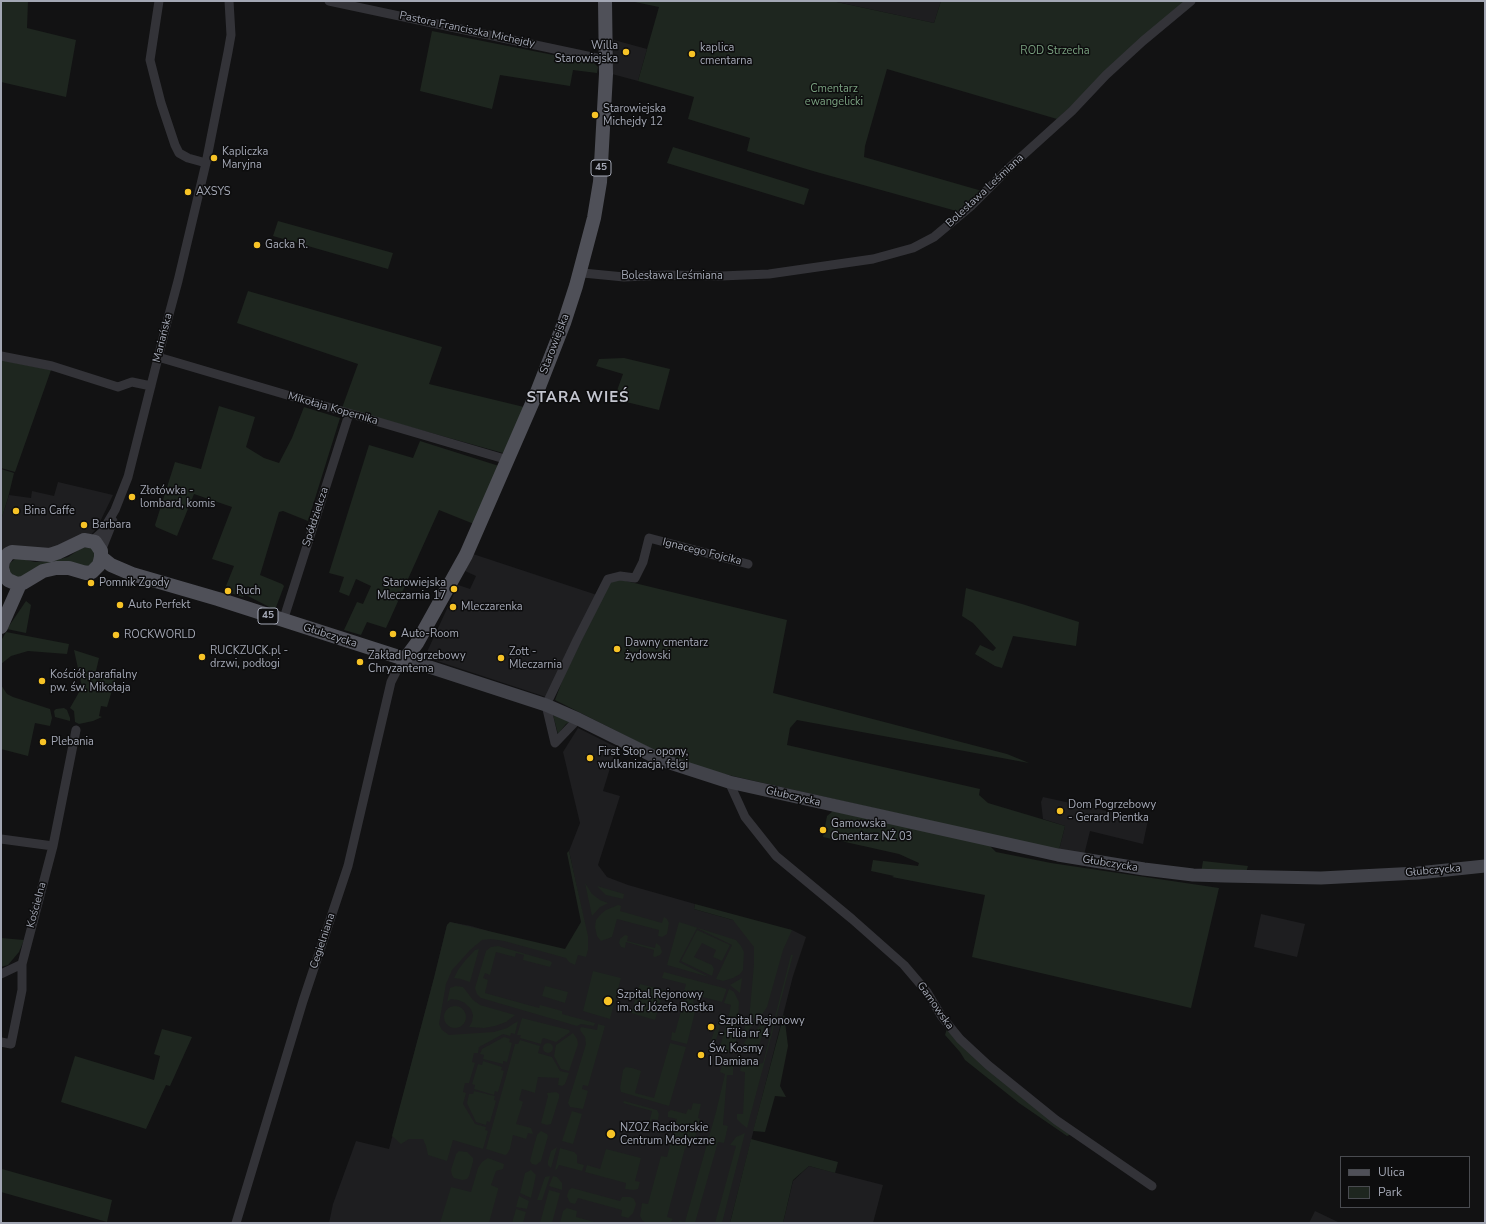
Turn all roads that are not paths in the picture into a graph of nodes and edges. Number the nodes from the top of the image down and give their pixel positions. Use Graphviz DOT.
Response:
graph roads {
  1 [pos="159,1"];
  2 [pos="229,1"];
  3 [pos="329,1"];
  4 [pos="604,1"];
  5 [pos="1192,1"];
  6 [pos="606,60"];
  7 [pos="206,163"];
  8 [pos="583,273"];
  9 [pos="1,356"];
  10 [pos="158,357"];
  11 [pos="151,386"];
  12 [pos="349,414"];
  13 [pos="508,460"];
  14 [pos="115,510"];
  15 [pos="92,541"];
  16 [pos="101,554"];
  17 [pos="4,555"];
  18 [pos="748,564"];
  19 [pos="95,570"];
  20 [pos="132,574"];
  21 [pos="8,576"];
  22 [pos="1,606"];
  23 [pos="283,621"];
  24 [pos="1,627"];
  25 [pos="405,659"];
  26 [pos="546,705"];
  27 [pos="578,719"];
  28 [pos="76,730"];
  29 [pos="729,782"];
  30 [pos="1,838"];
  31 [pos="53,846"];
  32 [pos="1485,866"];
  33 [pos="22,964"];
  34 [pos="1,974"];
  35 [pos="1,1042"];
  36 [pos="1152,1186"];
  37 [pos="236,1223"];
  1 -- 7 [label="street"];
  2 -- 7 [label="street, Mariańska"];
  3 -- 6 [label="street, Pastora Franciszka Michejdy"];
  4 -- 6 [label="main road, Starowiejska / 45"];
  5 -- 8 [label="street, Bolesława Leśmiana"];
  6 -- 13 [label="main road, Starowiejska / 45"];
  7 -- 10 [label="street, Mariańska"];
  9 -- 11 [label="street"];
  10 -- 11 [label="street, Mariańska"];
  10 -- 12 [label="street, Mikołaja Kopernika"];
  11 -- 14 [label="street, Mariańska"];
  12 -- 13 [label="street, Mikołaja Kopernika"];
  12 -- 23 [label="street, Spółdzielcza"];
  13 -- 25 [label="main road, Starowiejska / 45"];
  14 -- 15 [label="street, Mariańska"];
  14 -- 16 [label="street, Mariańska"];
  15 -- 16 [label="main road, 45"];
  15 -- 17 [label="main road"];
  16 -- 19 [label="main road"];
  16 -- 20 [label="main road, Głubczycka / 45"];
  17 -- 21 [label="main road"];
  18 -- 26 [label="street, Ignacego Fojcika"];
  19 -- 20 [label="main road, Głubczycka / 45"];
  19 -- 21 [label="main road, 45"];
  20 -- 23 [label="main road, Głubczycka / 45"];
  21 -- 22 [label="main road"];
  21 -- 24 [label="main road"];
  23 -- 25 [label="main road, Głubczycka / 45"];
  25 -- 26 [label="main road, Głubczycka"];
  25 -- 37 [label="street, Cegielniana"];
  26 -- 27 [label="main road, Głubczycka"];
  26 -- 27 [label="street"];
  27 -- 29 [label="main road, Głubczycka"];
  28 -- 31 [label="street, Kościelna"];
  29 -- 32 [label="main road, Głubczycka"];
  29 -- 36 [label="street, Gamowska"];
  30 -- 31 [label="street"];
  31 -- 33 [label="street, Kościelna"];
  33 -- 34 [label="street"];
  33 -- 35 [label="street, Kościelna"];
}
